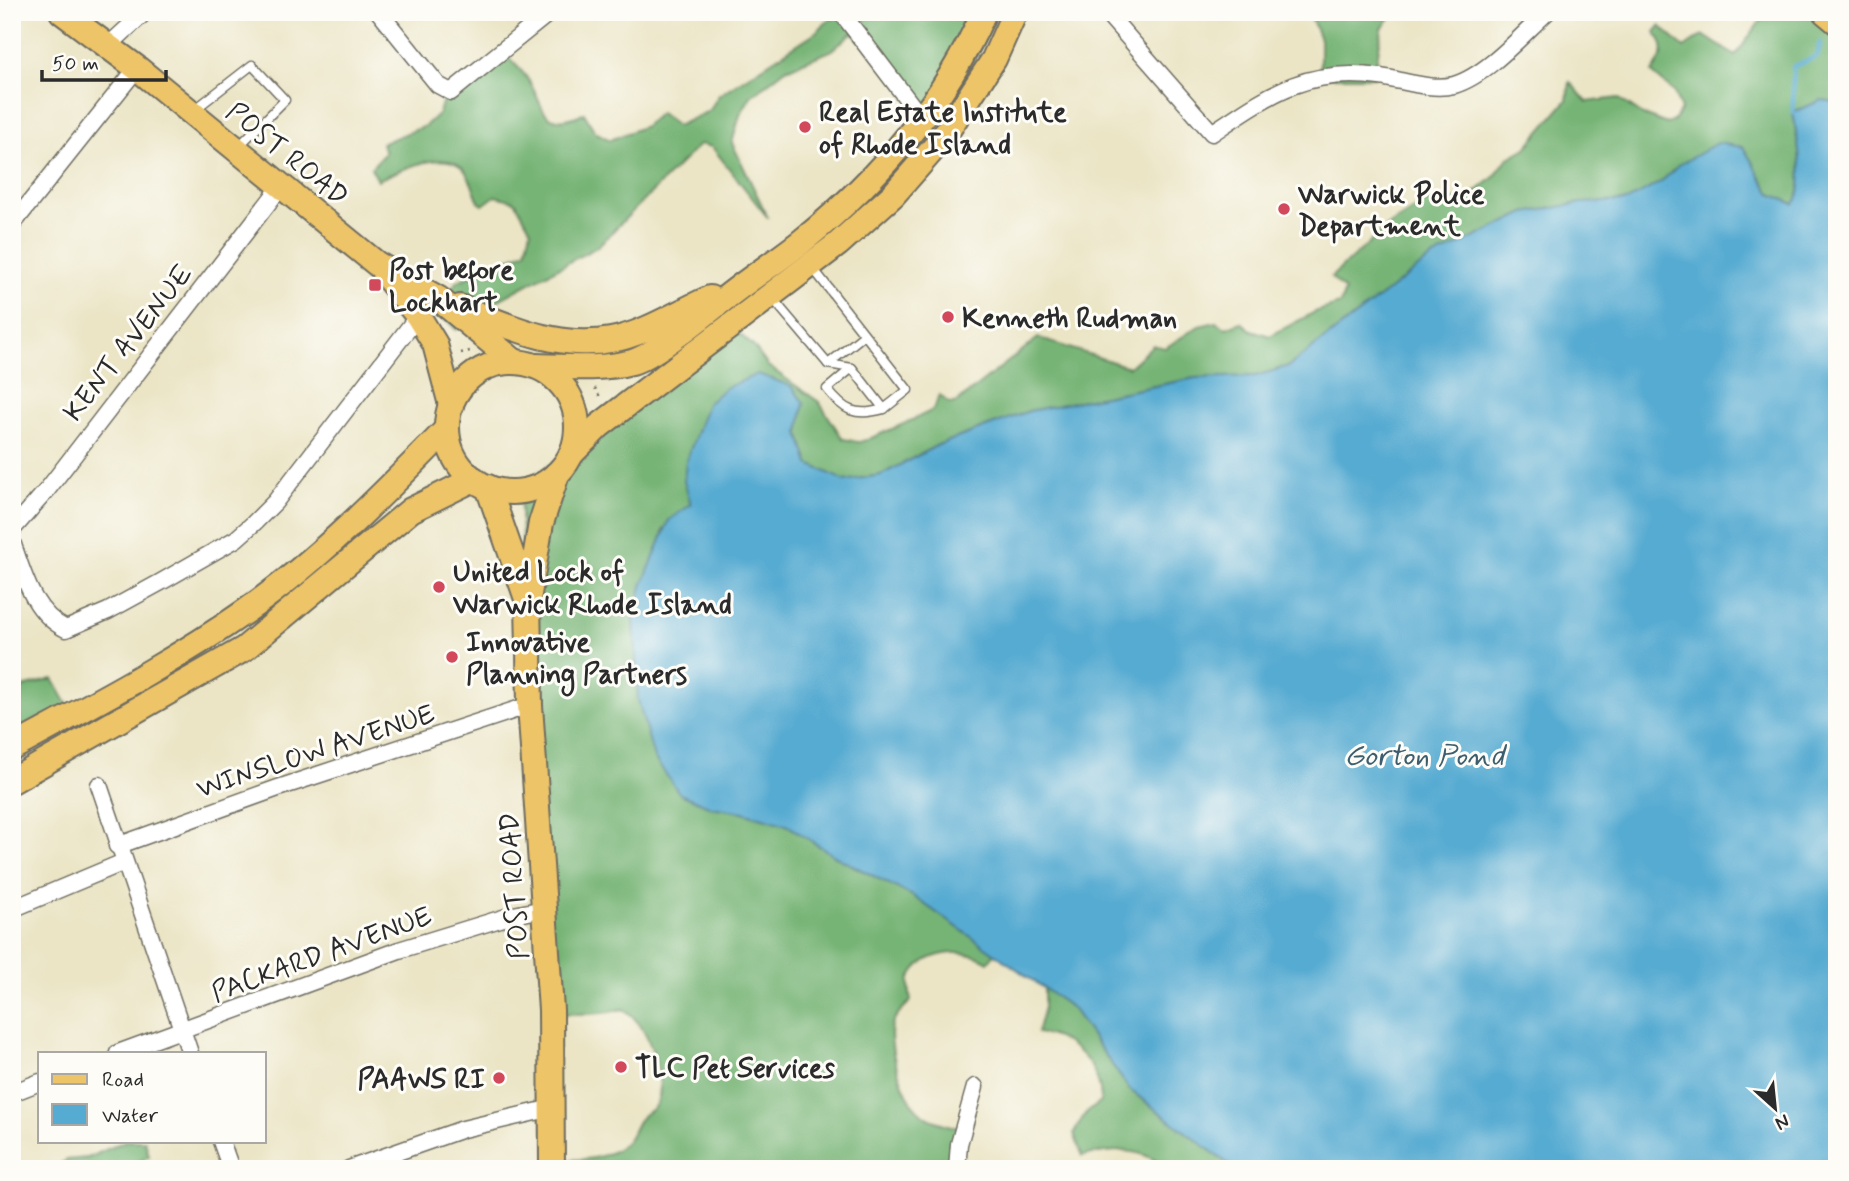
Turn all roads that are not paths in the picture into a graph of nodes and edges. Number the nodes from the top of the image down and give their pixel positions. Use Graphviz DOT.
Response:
graph roads {
  1 [pos="62,12"];
  2 [pos="145,12"];
  3 [pos="379,12"];
  4 [pos="550,12"];
  5 [pos="841,12"];
  6 [pos="984,12"];
  7 [pos="1015,12"];
  8 [pos="1106,12"];
  9 [pos="1547,12"];
  10 [pos="1825,12"];
  11 [pos="1837,22"];
  12 [pos="108,46"];
  13 [pos="137,68"];
  14 [pos="191,113"];
  15 [pos="923,120"];
  16 [pos="235,150"];
  17 [pos="282,185"];
  18 [pos="12,225"];
  19 [pos="377,264"];
  20 [pos="810,265"];
  21 [pos="743,284"];
  22 [pos="771,295"];
  23 [pos="439,299"];
  24 [pos="418,316"];
  25 [pos="864,335"];
  26 [pos="526,364"];
  27 [pos="828,364"];
  28 [pos="852,368"];
  29 [pos="451,405"];
  30 [pos="884,409"];
  31 [pos="447,429"];
  32 [pos="572,453"];
  33 [pos="557,474"];
  34 [pos="481,483"];
  35 [pos="12,530"];
  36 [pos="12,542"];
  37 [pos="528,600"];
  38 [pos="530,705"];
  39 [pos="12,748"];
  40 [pos="12,781"];
  41 [pos="99,785"];
  42 [pos="117,846"];
  43 [pos="124,862"];
  44 [pos="12,909"];
  45 [pos="544,909"];
  46 [pos="182,1031"];
  47 [pos="121,1052"];
  48 [pos="190,1052"];
  49 [pos="38,1083"];
  50 [pos="975,1087"];
  51 [pos="12,1093"];
  52 [pos="552,1108"];
  53 [pos="221,1142"];
  54 [pos="231,1169"];
  55 [pos="349,1169"];
  56 [pos="552,1169"];
  57 [pos="957,1169"];
  1 -- 12 [label="main road, POST ROAD"];
  2 -- 12 [label="street"];
  3 -- 4 [label="street"];
  5 -- 15 [label="street"];
  6 -- 15 [label="main road"];
  7 -- 20 [label="main road"];
  8 -- 9 [label="street"];
  10 -- 11 [label="main road"];
  12 -- 13 [label="main road, POST ROAD"];
  13 -- 14 [label="main road, POST ROAD"];
  13 -- 18 [label="street"];
  14 -- 16 [label="main road, POST ROAD"];
  14 -- 16 [label="lane"];
  15 -- 21 [label="main road"];
  16 -- 17 [label="main road, POST ROAD"];
  17 -- 19 [label="main road, POST ROAD"];
  17 -- 35 [label="street, KENT AVENUE"];
  19 -- 23 [label="main road"];
  19 -- 24 [label="main road"];
  20 -- 22 [label="main road"];
  20 -- 25 [label="lane"];
  21 -- 23 [label="main road"];
  21 -- 26 [label="main road"];
  22 -- 27 [label="lane"];
  22 -- 32 [label="main road"];
  23 -- 26 [label="main road"];
  24 -- 29 [label="main road"];
  24 -- 36 [label="street"];
  25 -- 27 [label="lane"];
  25 -- 30 [label="lane"];
  26 -- 29 [label="main road, POST ROAD"];
  26 -- 32 [label="main road, POST ROAD"];
  27 -- 28 [label="lane"];
  28 -- 30 [label="lane"];
  28 -- 30 [label="lane"];
  29 -- 31 [label="main road, POST ROAD"];
  31 -- 34 [label="main road, POST ROAD"];
  31 -- 39 [label="main road"];
  32 -- 33 [label="main road, POST ROAD"];
  33 -- 34 [label="main road, POST ROAD"];
  33 -- 37 [label="main road, POST ROAD"];
  34 -- 37 [label="main road, POST ROAD"];
  34 -- 40 [label="main road"];
  37 -- 38 [label="main road, POST ROAD"];
  38 -- 42 [label="street, WINSLOW AVENUE"];
  38 -- 45 [label="main road, POST ROAD"];
  41 -- 42 [label="street"];
  42 -- 43 [label="street"];
  43 -- 44 [label="street"];
  43 -- 46 [label="street"];
  45 -- 46 [label="street, PACKARD AVENUE"];
  45 -- 52 [label="main road, POST ROAD"];
  46 -- 47 [label="street, PACKARD AVENUE"];
  46 -- 48 [label="street"];
  49 -- 51 [label="street"];
  50 -- 57 [label="street"];
  52 -- 55 [label="street"];
  52 -- 56 [label="main road, POST ROAD"];
  53 -- 54 [label="street"];
}
